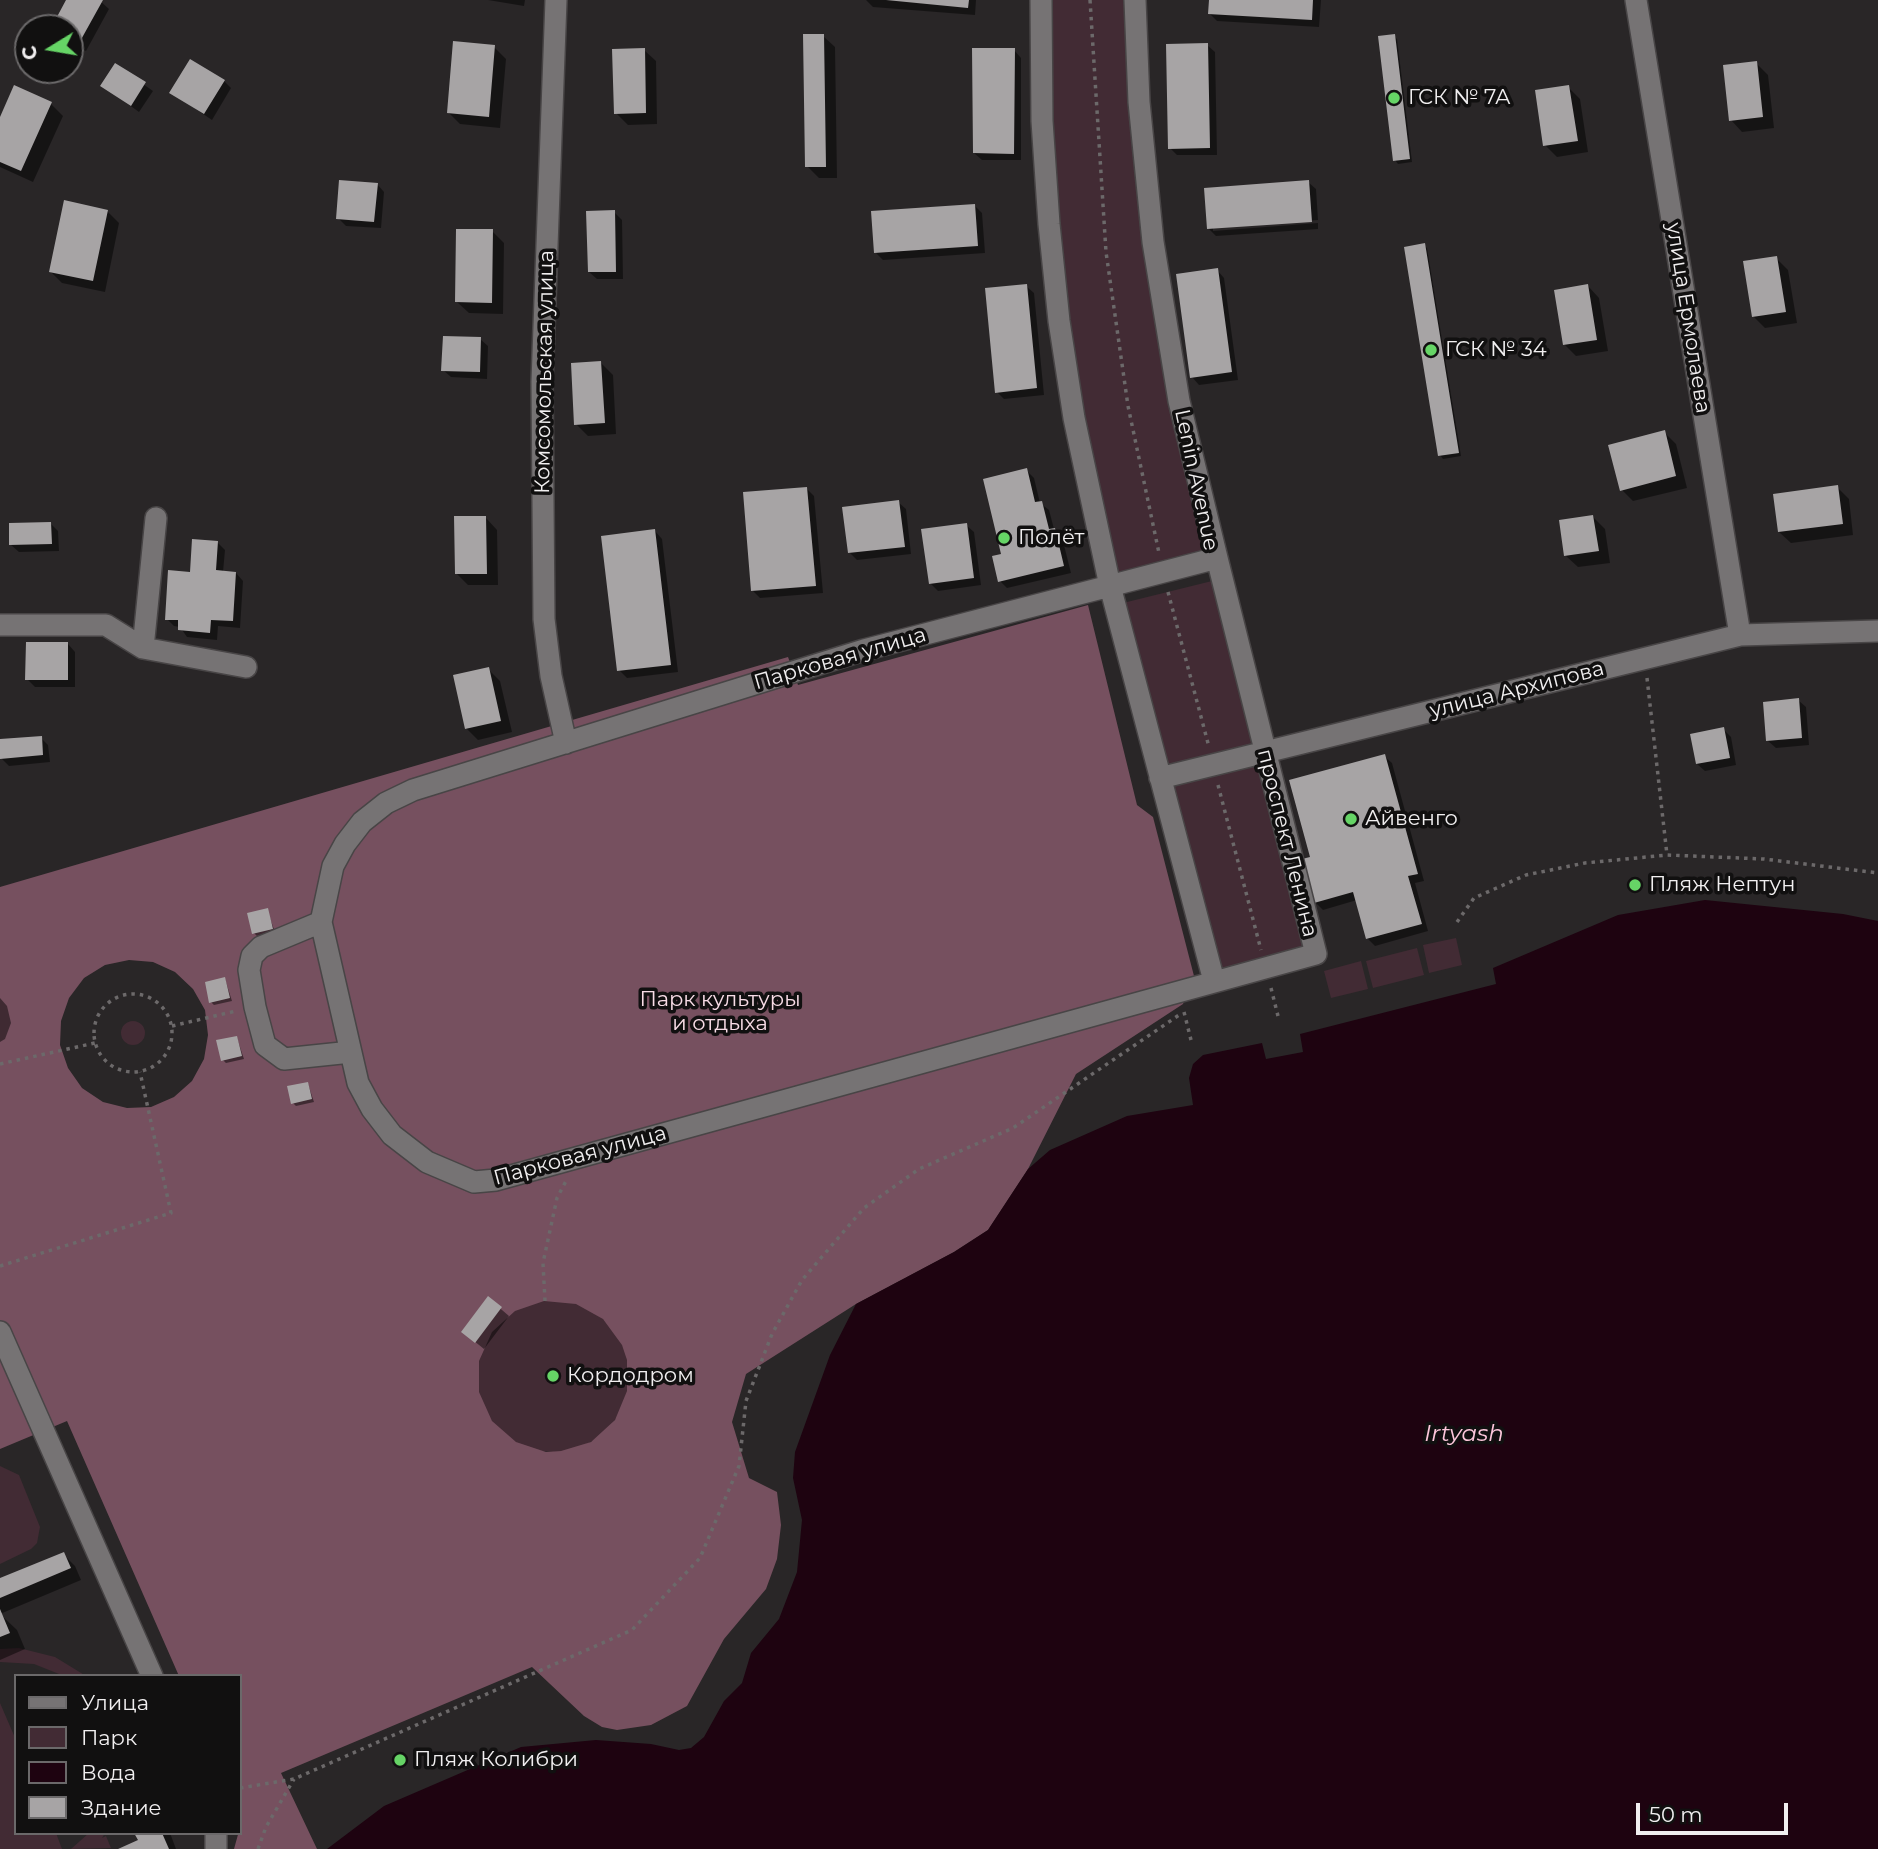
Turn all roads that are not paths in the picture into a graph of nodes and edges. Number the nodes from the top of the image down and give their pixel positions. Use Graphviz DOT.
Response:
graph roads {
  1 [pos="556,0"];
  2 [pos="1041,0"];
  3 [pos="1135,0"];
  4 [pos="1636,0"];
  5 [pos="156,518"];
  6 [pos="1217,558"];
  7 [pos="1110,586"];
  8 [pos="0,625"];
  9 [pos="1878,632"];
  10 [pos="1740,635"];
  11 [pos="143,648"];
  12 [pos="246,667"];
  13 [pos="566,743"];
  14 [pos="1264,753"];
  15 [pos="1160,778"];
  16 [pos="321,922"];
  17 [pos="1210,983"];
  18 [pos="351,1052"];
  19 [pos="0,1332"];
  20 [pos="151,1674"];
  1 -- 13 [label="street, Комсомольская улица"];
  2 -- 7 [label="street"];
  3 -- 6 [label="street, Lenin Avenue"];
  4 -- 10 [label="street, улица Ермолаева"];
  5 -- 11 [label="street"];
  6 -- 7 [label="street, Lenin Avenue"];
  6 -- 14 [label="street, проспект Ленина"];
  7 -- 13 [label="street, Парковая улица"];
  7 -- 15 [label="street"];
  8 -- 11 [label="street"];
  9 -- 10 [label="street, улица Архипова"];
  10 -- 14 [label="street, улица Архипова"];
  11 -- 12 [label="street"];
  13 -- 16 [label="street, Парковая улица"];
  14 -- 15 [label="street, улица Архипова"];
  14 -- 17 [label="street, проспект Ленина"];
  15 -- 17 [label="street"];
  16 -- 18 [label="street, Парковая улица"];
  16 -- 18 [label="street"];
  17 -- 18 [label="street, Парковая улица"];
  19 -- 20 [label="street"];
}
